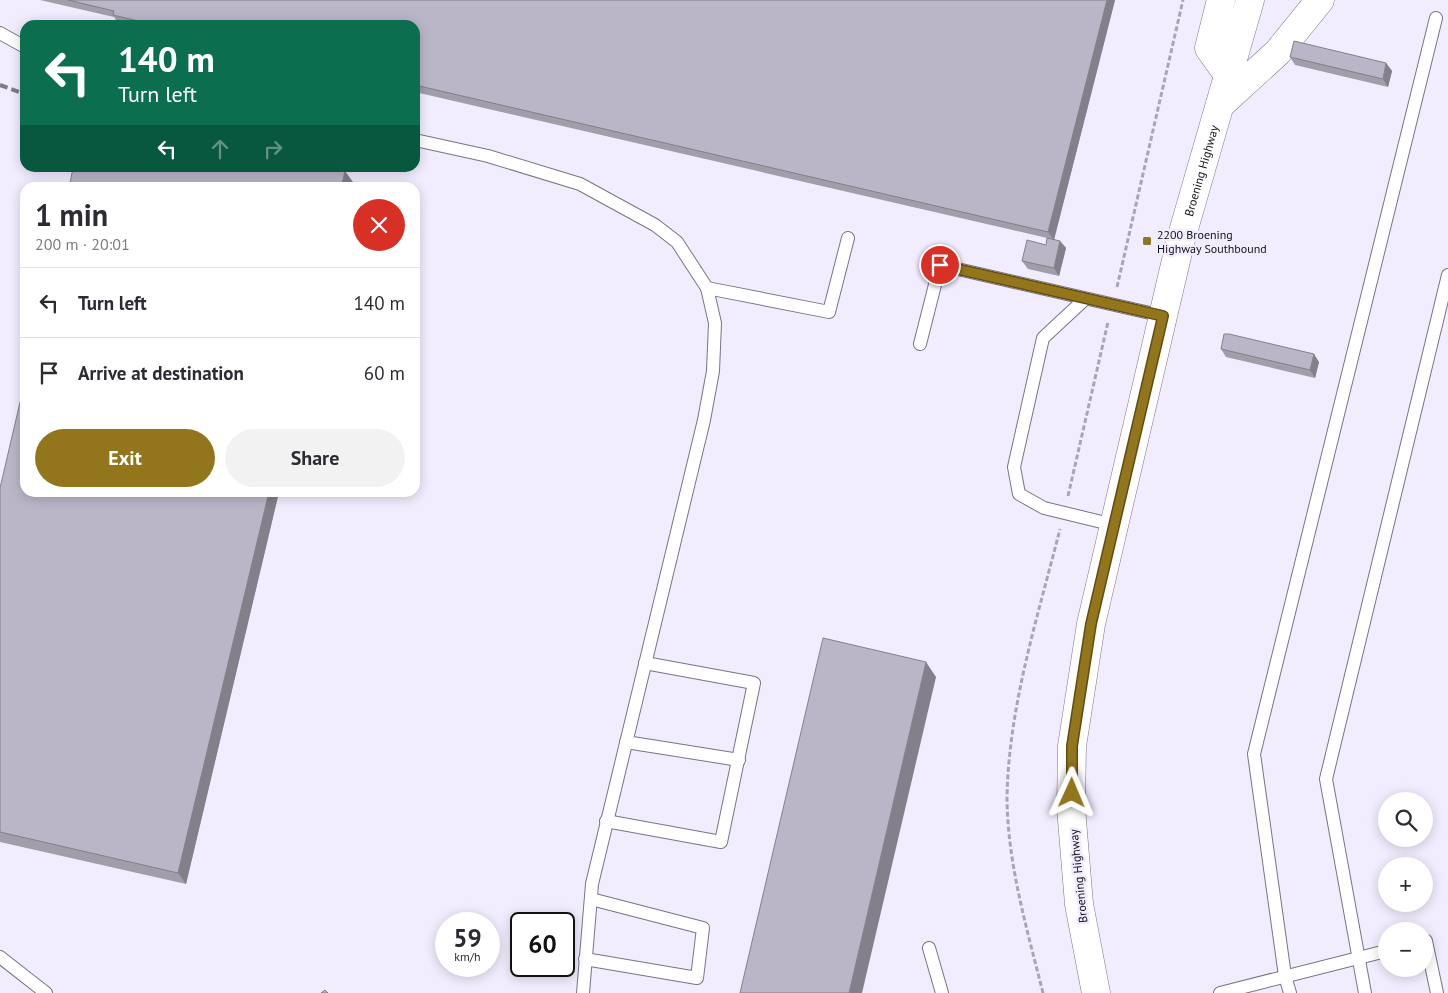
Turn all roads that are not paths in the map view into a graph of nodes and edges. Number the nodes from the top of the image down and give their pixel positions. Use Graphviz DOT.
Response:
graph roads {
  1 [pos="1221,0"];
  2 [pos="1250,0"];
  3 [pos="1320,0"];
  4 [pos="1436,18"];
  5 [pos="0,33"];
  6 [pos="20,44"];
  7 [pos="1229,76"];
  8 [pos="1220,105"];
  9 [pos="420,141"];
  10 [pos="848,238"];
  11 [pos="1448,274"];
  12 [pos="707,288"];
  13 [pos="1085,298"];
  14 [pos="1163,316"];
  15 [pos="920,344"];
  16 [pos="1114,526"];
  17 [pos="645,663"];
  18 [pos="626,742"];
  19 [pos="739,760"];
  20 [pos="606,821"];
  21 [pos="590,899"];
  22 [pos="929,948"];
  23 [pos="1378,953"];
  24 [pos="0,957"];
  25 [pos="1357,958"];
  26 [pos="585,959"];
  27 [pos="1433,974"];
  28 [pos="1285,976"];
  29 [pos="46,993"];
  30 [pos="583,993"];
  31 [pos="942,993"];
  32 [pos="1096,993"];
  33 [pos="1220,993"];
  34 [pos="1290,993"];
  35 [pos="1365,993"];
  36 [pos="1437,993"];
  1 -- 7 [label="main road"];
  2 -- 7 [label="main road, Broening Highway"];
  3 -- 8 [label="main road"];
  4 -- 28 [label="lane"];
  5 -- 6 [label="lane"];
  7 -- 8 [label="main road, Broening Highway"];
  8 -- 14 [label="main road, Broening Highway"];
  9 -- 12 [label="lane"];
  10 -- 12 [label="lane"];
  11 -- 25 [label="lane"];
  12 -- 17 [label="lane"];
  13 -- 14 [label="lane"];
  13 -- 15 [label="lane"];
  13 -- 16 [label="lane"];
  14 -- 16 [label="main road, Broening Highway"];
  16 -- 32 [label="main road, Broening Highway"];
  17 -- 18 [label="lane"];
  17 -- 19 [label="lane"];
  18 -- 19 [label="lane"];
  18 -- 20 [label="lane"];
  19 -- 20 [label="lane"];
  20 -- 21 [label="lane"];
  21 -- 26 [label="lane"];
  21 -- 26 [label="lane"];
  22 -- 31 [label="lane"];
  23 -- 25 [label="lane"];
  24 -- 29 [label="lane"];
  25 -- 28 [label="lane"];
  25 -- 35 [label="lane"];
  26 -- 30 [label="lane"];
  27 -- 36 [label="lane"];
  28 -- 33 [label="lane"];
  28 -- 34 [label="lane"];
}
